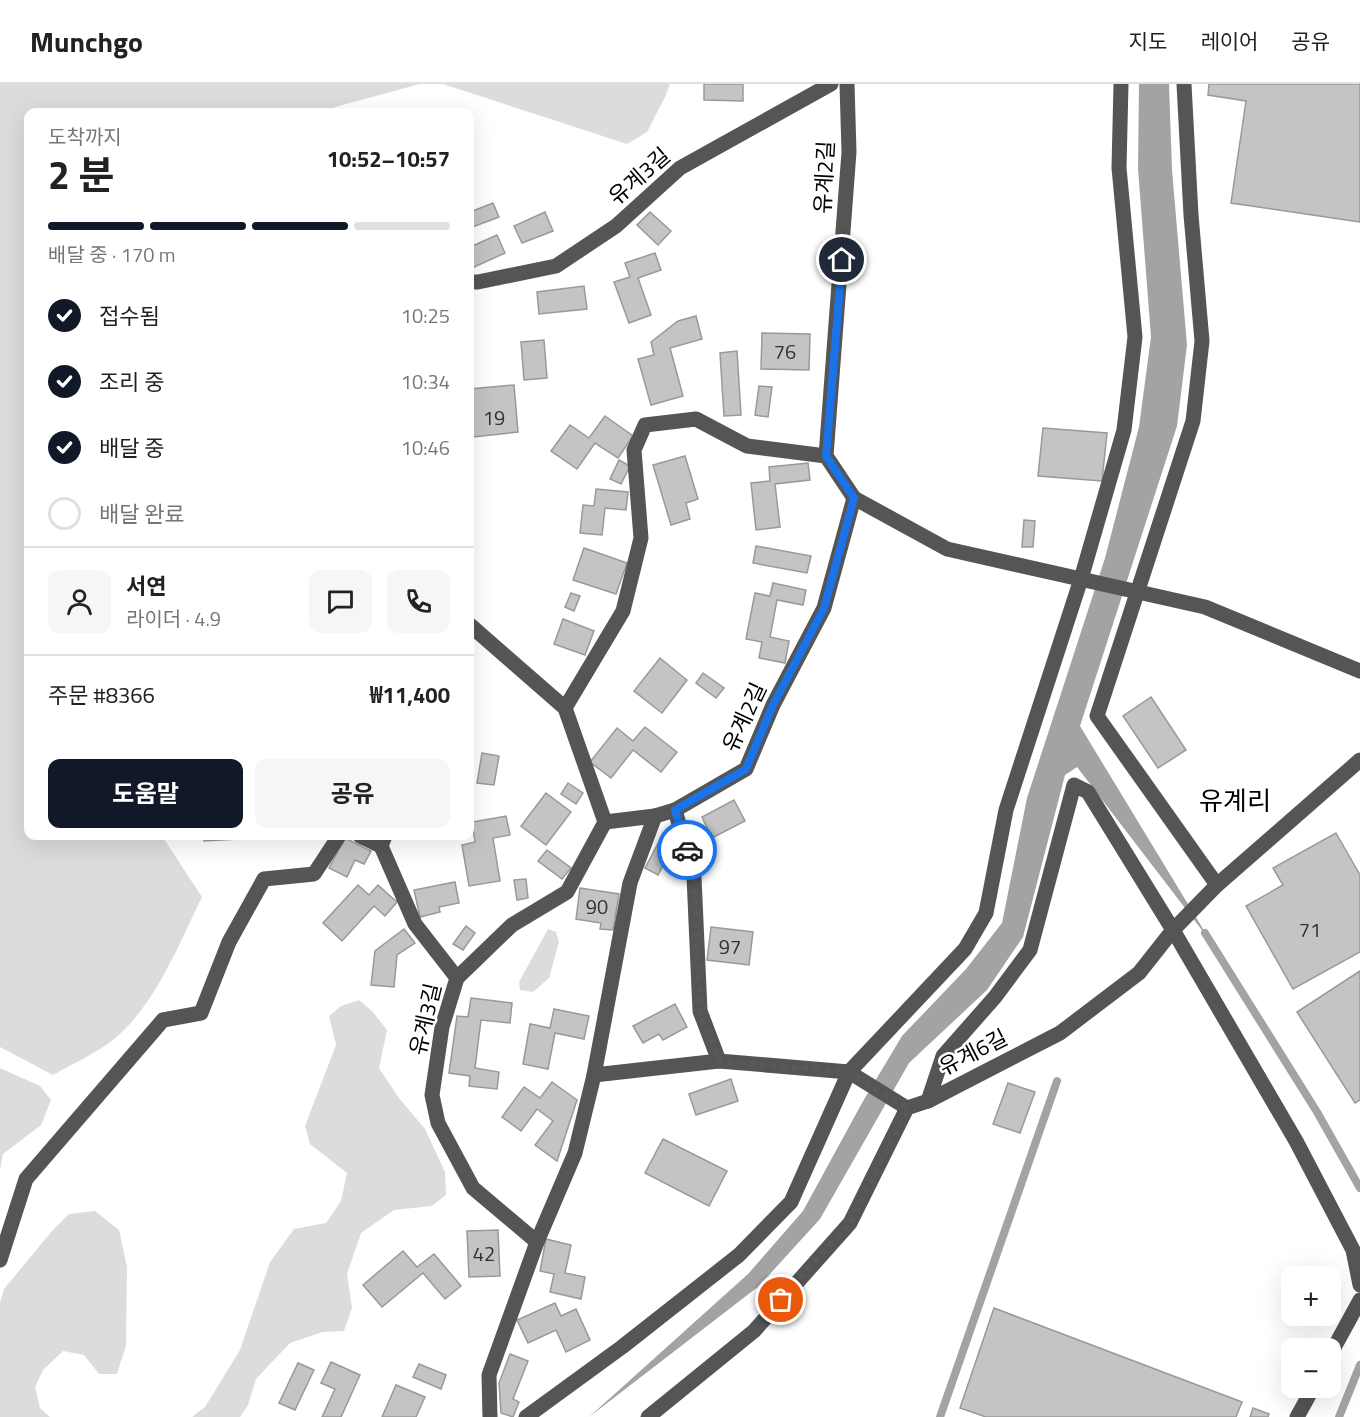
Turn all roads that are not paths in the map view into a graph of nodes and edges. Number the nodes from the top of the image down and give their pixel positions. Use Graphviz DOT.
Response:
graph roads {
  1 [pos="831,84"];
  2 [pos="847,84"];
  3 [pos="1121,84"];
  4 [pos="1184,84"];
  5 [pos="474,282"];
  6 [pos="826,456"];
  7 [pos="854,498"];
  8 [pos="1081,579"];
  9 [pos="1139,592"];
  10 [pos="474,628"];
  11 [pos="1360,671"];
  12 [pos="565,708"];
  13 [pos="1360,760"];
  14 [pos="675,810"];
  15 [pos="655,816"];
  16 [pos="605,822"];
  17 [pos="336,840"];
  18 [pos="383,841"];
  19 [pos="1217,885"];
  20 [pos="1173,930"];
  21 [pos="457,978"];
  22 [pos="719,1061"];
  23 [pos="849,1072"];
  24 [pos="594,1075"];
  25 [pos="928,1101"];
  26 [pos="908,1108"];
  27 [pos="537,1242"];
  28 [pos="0,1260"];
  29 [pos="1360,1285"];
  30 [pos="1360,1300"];
  31 [pos="1339,1338"];
  32 [pos="1307,1398"];
  33 [pos="490,1417"];
  34 [pos="526,1417"];
  35 [pos="648,1417"];
  36 [pos="1297,1417"];
  1 -- 5 [label="street, 유계3길"];
  2 -- 6 [label="street, 유계2길"];
  3 -- 8 [label="street"];
  4 -- 9 [label="street"];
  6 -- 7 [label="street"];
  6 -- 12 [label="street"];
  7 -- 8 [label="street"];
  7 -- 14 [label="street, 유계2길"];
  8 -- 9 [label="street"];
  8 -- 23 [label="street"];
  9 -- 11 [label="street"];
  9 -- 19 [label="street"];
  10 -- 12 [label="street"];
  12 -- 16 [label="street"];
  13 -- 19 [label="street, 유계6길"];
  14 -- 15 [label="street, 유계2길"];
  14 -- 22 [label="street"];
  15 -- 16 [label="street, 유계2길"];
  15 -- 24 [label="street"];
  16 -- 21 [label="street, 유계3길"];
  17 -- 28 [label="street"];
  18 -- 21 [label="street"];
  19 -- 20 [label="street, 유계6길"];
  20 -- 25 [label="street, 유계6길"];
  20 -- 25 [label="street"];
  20 -- 29 [label="street"];
  21 -- 27 [label="street, 유계3길"];
  22 -- 23 [label="street"];
  22 -- 24 [label="street"];
  23 -- 26 [label="street"];
  23 -- 34 [label="street"];
  24 -- 27 [label="street"];
  25 -- 26 [label="street, 유계6길"];
  26 -- 35 [label="street"];
  27 -- 33 [label="street"];
  30 -- 31 [label="street"];
  32 -- 36 [label="street"];
}
